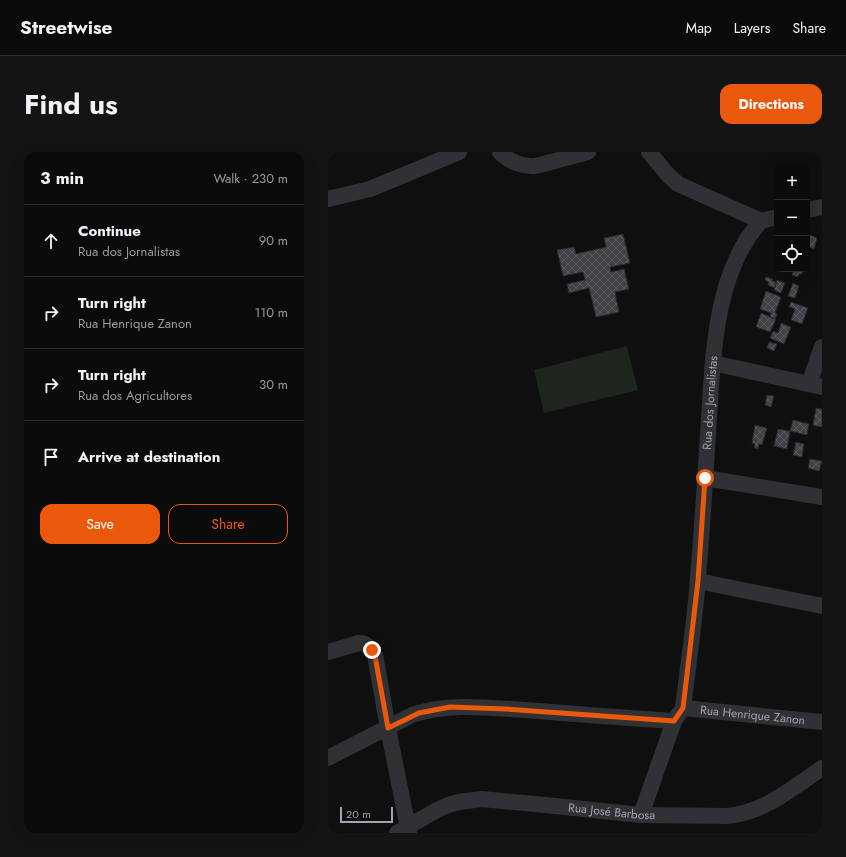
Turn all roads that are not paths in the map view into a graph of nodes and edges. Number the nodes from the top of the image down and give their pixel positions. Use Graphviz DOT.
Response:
graph roads {
  1 [pos="459,152"];
  2 [pos="500,152"];
  3 [pos="588,152"];
  4 [pos="649,152"];
  5 [pos="328,199"];
  6 [pos="822,207"];
  7 [pos="810,209"];
  8 [pos="774,218"];
  9 [pos="761,221"];
  10 [pos="822,347"];
  11 [pos="713,363"];
  12 [pos="816,386"];
  13 [pos="705,478"];
  14 [pos="822,497"];
  15 [pos="698,581"];
  16 [pos="822,606"];
  17 [pos="328,652"];
  18 [pos="683,708"];
  19 [pos="674,721"];
  20 [pos="822,722"];
  21 [pos="388,728"];
  22 [pos="328,758"];
  23 [pos="822,768"];
  24 [pos="641,815"];
  25 [pos="405,831"];
  1 -- 5 [label="street"];
  2 -- 3 [label="street"];
  4 -- 9 [label="street"];
  6 -- 7 [label="street"];
  8 -- 9 [label="street"];
  9 -- 11 [label="street, Rua dos Jornalistas"];
  10 -- 12 [label="street"];
  11 -- 12 [label="street"];
  11 -- 13 [label="street, Rua dos Jornalistas"];
  13 -- 14 [label="street"];
  13 -- 15 [label="street, Rua dos Jornalistas"];
  15 -- 16 [label="street"];
  15 -- 18 [label="street, Rua dos Jornalistas"];
  17 -- 21 [label="street"];
  18 -- 19 [label="street, Rua dos Jornalistas"];
  18 -- 20 [label="street, Rua Henrique Zanon"];
  19 -- 21 [label="street"];
  19 -- 24 [label="street, Rua dos Jornalistas"];
  21 -- 22 [label="street"];
  21 -- 25 [label="street"];
  23 -- 24 [label="street, Rua José Barbosa"];
  24 -- 25 [label="street, Rua José Barbosa"];
}
